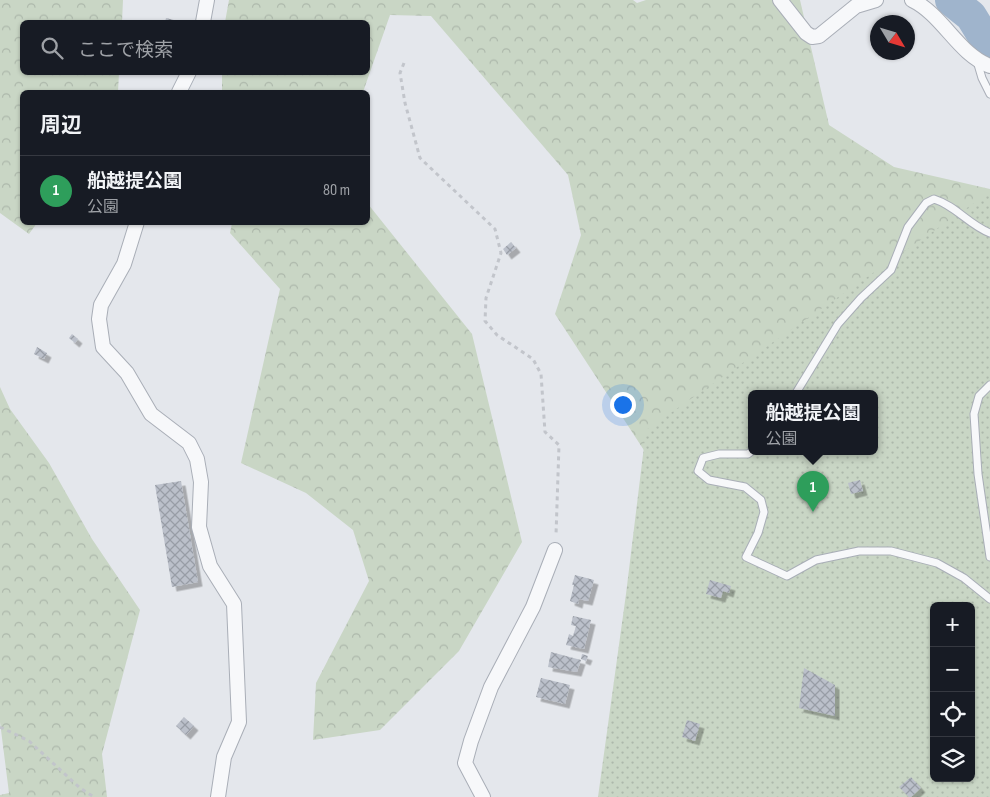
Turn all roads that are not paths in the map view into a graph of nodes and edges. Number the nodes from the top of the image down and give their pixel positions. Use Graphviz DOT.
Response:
graph roads {
  1 [pos="207,0"];
  2 [pos="780,0"];
  3 [pos="876,0"];
  4 [pos="912,0"];
  5 [pos="203,20"];
  6 [pos="984,63"];
  7 [pos="188,75"];
  8 [pos="180,90"];
  9 [pos="990,94"];
  10 [pos="137,225"];
  11 [pos="990,233"];
  12 [pos="990,385"];
  13 [pos="798,390"];
  14 [pos="748,454"];
  15 [pos="555,550"];
  16 [pos="990,557"];
  17 [pos="990,599"];
  18 [pos="218,797"];
  19 [pos="483,797"];
  1 -- 5 [label="street"];
  2 -- 3 [label="street"];
  4 -- 6 [label="street"];
  6 -- 9 [label="lane"];
  7 -- 8 [label="street"];
  10 -- 18 [label="street"];
  11 -- 13 [label="lane"];
  12 -- 16 [label="lane"];
  14 -- 17 [label="lane"];
  15 -- 19 [label="street"];
}
